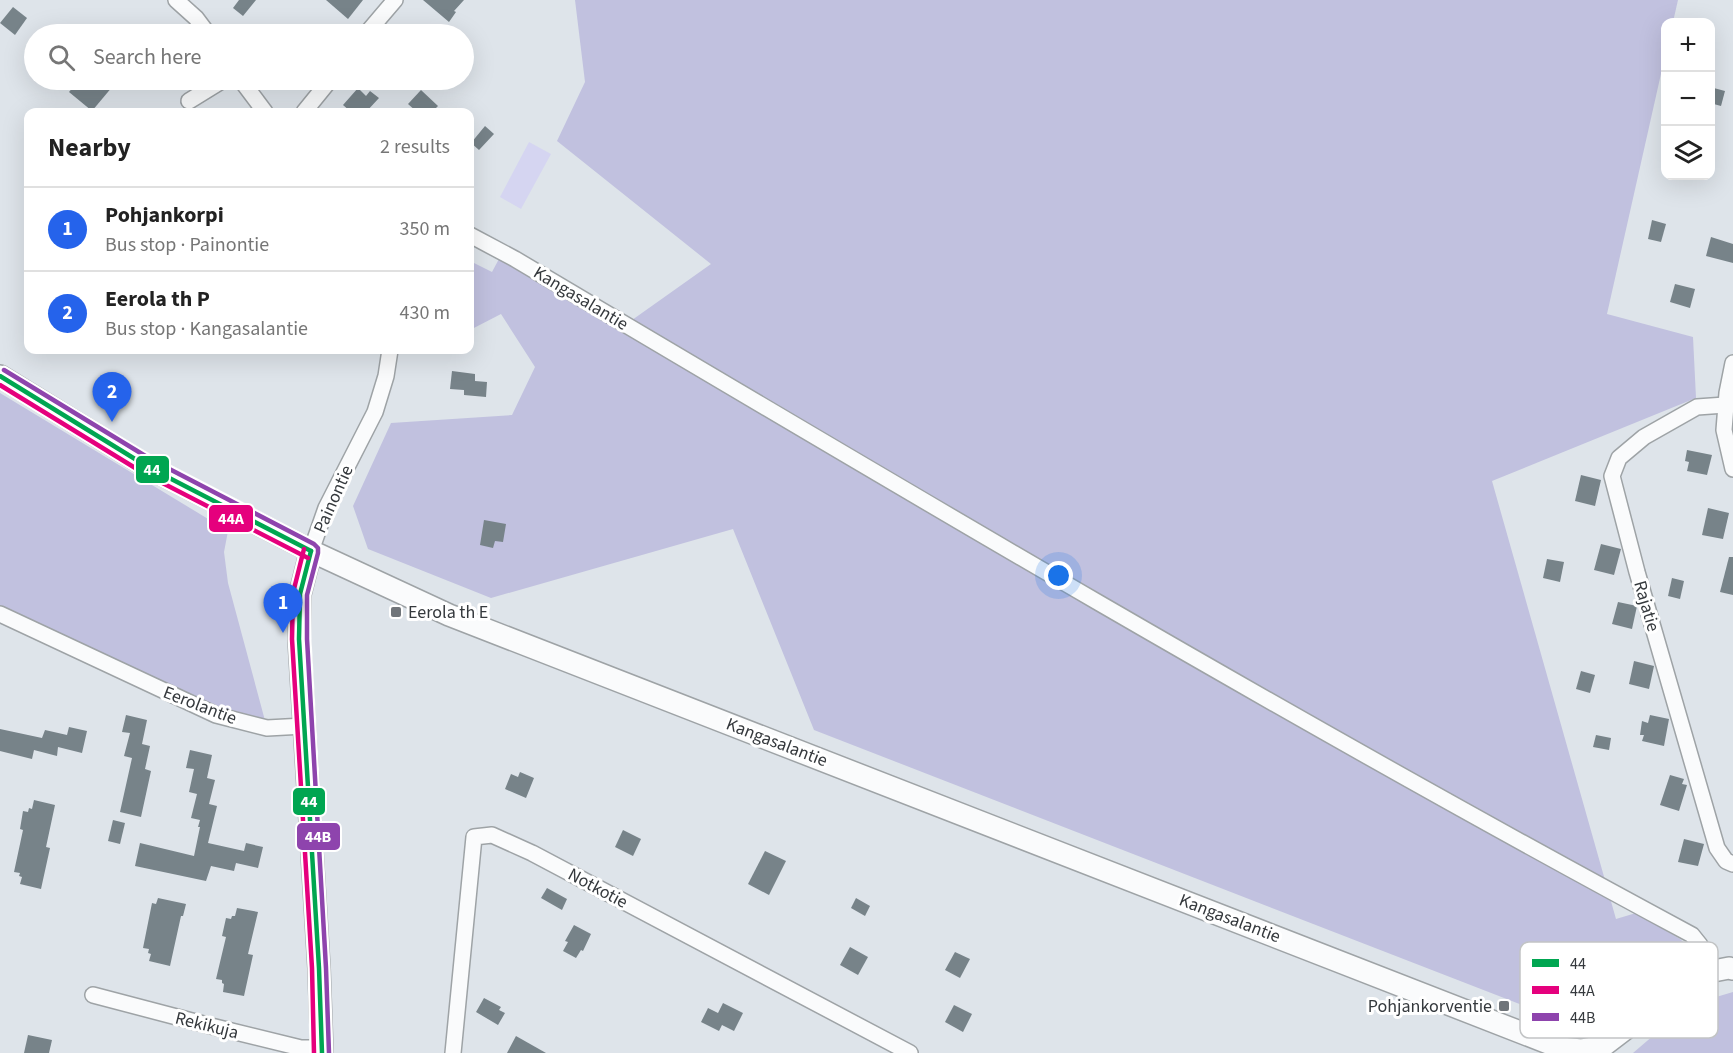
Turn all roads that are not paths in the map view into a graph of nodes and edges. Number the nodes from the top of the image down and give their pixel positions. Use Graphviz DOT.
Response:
graph roads {
  1 [pos="176,0"];
  2 [pos="395,0"];
  3 [pos="200,24"];
  4 [pos="375,24"];
  5 [pos="207,90"];
  6 [pos="248,90"];
  7 [pos="322,90"];
  8 [pos="189,101"];
  9 [pos="262,108"];
  10 [pos="307,108"];
  11 [pos="474,237"];
  12 [pos="389,354"];
  13 [pos="1733,363"];
  14 [pos="0,376"];
  15 [pos="1725,405"];
  16 [pos="1733,469"];
  17 [pos="311,551"];
  18 [pos="0,614"];
  19 [pos="304,726"];
  20 [pos="1733,864"];
  21 [pos="1698,942"];
  22 [pos="1733,969"];
  23 [pos="1718,970"];
  24 [pos="93,995"];
  25 [pos="1520,1033"];
  26 [pos="1533,1038"];
  27 [pos="1613,1038"];
  28 [pos="322,1051"];
  29 [pos="1580,1051"];
  30 [pos="453,1053"];
  31 [pos="910,1053"];
  1 -- 3 [label="street"];
  2 -- 4 [label="street"];
  5 -- 8 [label="street"];
  6 -- 9 [label="street"];
  7 -- 10 [label="street"];
  11 -- 21 [label="street, Kangasalantie"];
  12 -- 17 [label="street, Painontie"];
  13 -- 15 [label="street"];
  14 -- 17 [label="main road, Kangasalantie"];
  15 -- 16 [label="street"];
  15 -- 20 [label="street, Rajatie"];
  17 -- 19 [label="main road, Painontie"];
  17 -- 25 [label="main road, Kangasalantie"];
  18 -- 19 [label="street, Eerolantie"];
  19 -- 28 [label="main road"];
  22 -- 23 [label="main road"];
  24 -- 28 [label="street, Rekikuja"];
  26 -- 29 [label="main road, Kangasalantie"];
  27 -- 29 [label="main road"];
  30 -- 31 [label="street, Notkotie"];
}
